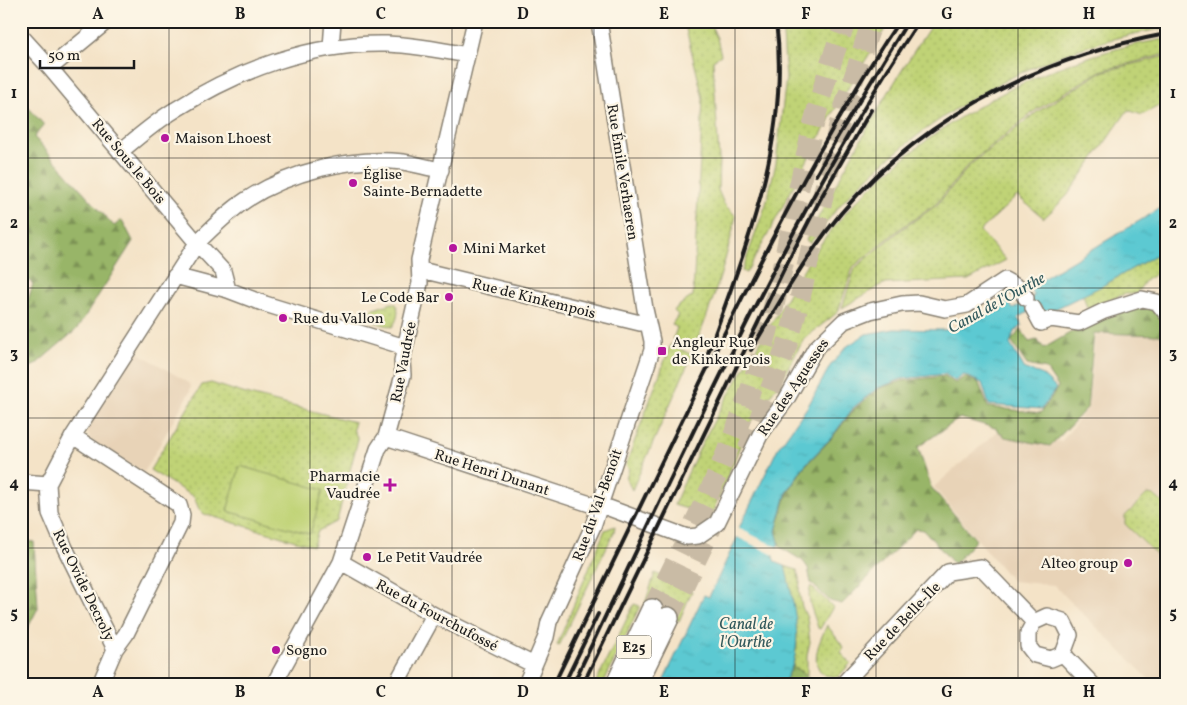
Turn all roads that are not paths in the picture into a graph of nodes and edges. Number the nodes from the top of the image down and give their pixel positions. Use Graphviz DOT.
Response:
graph roads {
  1 [pos="107,21"];
  2 [pos="333,21"];
  3 [pos="475,21"];
  4 [pos="599,21"];
  5 [pos="21,36"];
  6 [pos="331,48"];
  7 [pos="467,55"];
  8 [pos="50,68"];
  9 [pos="120,152"];
  10 [pos="441,170"];
  11 [pos="197,242"];
  12 [pos="420,270"];
  13 [pos="175,276"];
  14 [pos="228,290"];
  15 [pos="1166,312"];
  16 [pos="648,323"];
  17 [pos="405,347"];
  18 [pos="73,436"];
  19 [pos="386,437"];
  20 [pos="21,482"];
  21 [pos="48,484"];
  22 [pos="599,506"];
  23 [pos="341,562"];
  24 [pos="434,615"];
  25 [pos="1034,622"];
  26 [pos="115,649"];
  27 [pos="1063,654"];
  28 [pos="534,665"];
  29 [pos="100,684"];
  30 [pos="274,684"];
  31 [pos="396,684"];
  32 [pos="526,684"];
  33 [pos="617,684"];
  34 [pos="636,684"];
  35 [pos="843,684"];
  36 [pos="1092,684"];
  1 -- 8 [label="street"];
  2 -- 6 [label="street"];
  3 -- 7 [label="street, Rue Vaudrée"];
  4 -- 16 [label="street, Rue Émile Verhaeren"];
  5 -- 8 [label="street, Rue Sous le Bois"];
  6 -- 7 [label="street"];
  6 -- 9 [label="street"];
  7 -- 10 [label="street, Rue Vaudrée"];
  8 -- 9 [label="street, Rue Sous le Bois"];
  9 -- 11 [label="street, Rue Sous le Bois"];
  10 -- 11 [label="street"];
  10 -- 12 [label="street, Rue Vaudrée"];
  11 -- 13 [label="street"];
  11 -- 14 [label="street, Rue Sous le Bois"];
  12 -- 16 [label="street, Rue de Kinkempois"];
  12 -- 17 [label="street, Rue Vaudrée"];
  13 -- 14 [label="street"];
  13 -- 18 [label="street"];
  14 -- 17 [label="street"];
  15 -- 22 [label="street, Rue des Aguesses"];
  16 -- 22 [label="street, Rue du Val-Benoît"];
  17 -- 19 [label="street, Rue Vaudrée"];
  18 -- 21 [label="street"];
  18 -- 26 [label="street"];
  19 -- 22 [label="street, Rue Henri Dunant"];
  19 -- 23 [label="street, Rue Vaudrée"];
  20 -- 21 [label="street"];
  21 -- 26 [label="street, Rue Ovide Decroly"];
  22 -- 28 [label="street, Rue du Val-Benoît"];
  23 -- 24 [label="street, Rue du Fourchufossé"];
  23 -- 30 [label="street, Rue Vaudrée"];
  24 -- 28 [label="street, Rue du Fourchufossé"];
  24 -- 31 [label="street"];
  25 -- 27 [label="street"];
  25 -- 27 [label="street"];
  25 -- 35 [label="street, Rue de Belle-Île"];
  26 -- 29 [label="street, Rue Ovide Decroly"];
  27 -- 36 [label="street"];
  28 -- 32 [label="street, Rue du Val-Benoît"];
  33 -- 34 [label="highway, E25"];
}
